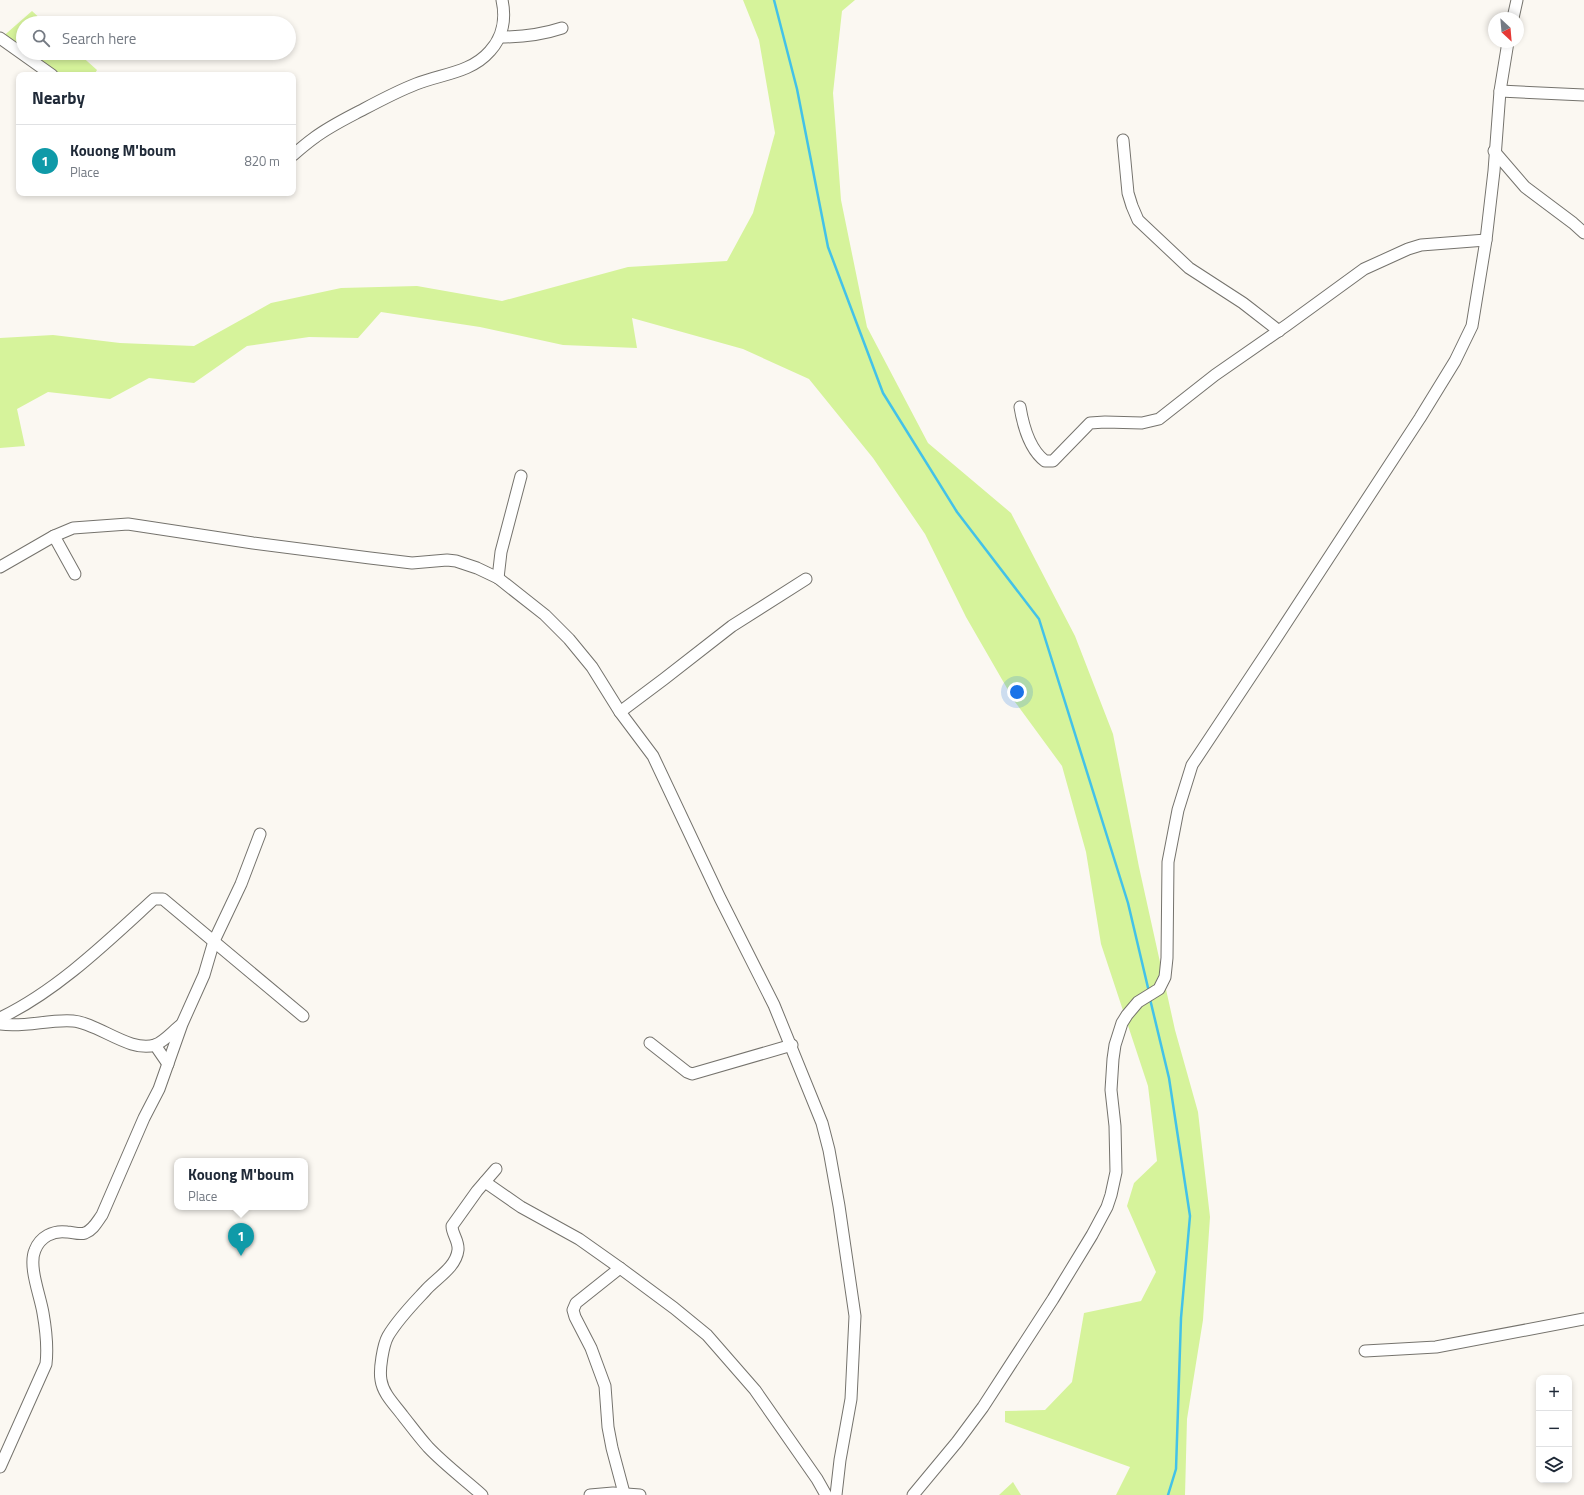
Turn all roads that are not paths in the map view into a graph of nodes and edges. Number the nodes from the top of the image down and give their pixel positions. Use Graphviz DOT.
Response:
graph roads {
  1 [pos="502,0"];
  2 [pos="1517,0"];
  3 [pos="1514,12"];
  4 [pos="562,28"];
  5 [pos="500,37"];
  6 [pos="0,38"];
  7 [pos="1507,48"];
  8 [pos="16,49"];
  9 [pos="31,60"];
  10 [pos="48,72"];
  11 [pos="1500,91"];
  12 [pos="1584,95"];
  13 [pos="1123,140"];
  14 [pos="1494,151"];
  15 [pos="296,153"];
  16 [pos="1584,233"];
  17 [pos="1486,240"];
  18 [pos="1279,331"];
  19 [pos="1020,407"];
  20 [pos="520,476"];
  21 [pos="54,536"];
  22 [pos="0,567"];
  23 [pos="75,574"];
  24 [pos="498,578"];
  25 [pos="806,578"];
  26 [pos="620,712"];
  27 [pos="260,834"];
  28 [pos="214,942"];
  29 [pos="303,1016"];
  30 [pos="0,1018"];
  31 [pos="0,1024"];
  32 [pos="182,1024"];
  33 [pos="650,1043"];
  34 [pos="154,1045"];
  35 [pos="792,1045"];
  36 [pos="168,1064"];
  37 [pos="496,1169"];
  38 [pos="485,1182"];
  39 [pos="620,1268"];
  40 [pos="1584,1320"];
  41 [pos="1366,1351"];
  42 [pos="0,1467"];
  43 [pos="624,1493"];
  44 [pos="482,1495"];
  45 [pos="590,1495"];
  46 [pos="640,1495"];
  47 [pos="826,1495"];
  48 [pos="836,1495"];
  49 [pos="913,1495"];
  1 -- 5 [label="street"];
  2 -- 3 [label="street"];
  4 -- 5 [label="street"];
  5 -- 15 [label="street"];
  6 -- 8 [label="street"];
  7 -- 11 [label="street"];
  9 -- 10 [label="street"];
  11 -- 12 [label="street"];
  11 -- 14 [label="street"];
  13 -- 18 [label="street"];
  14 -- 16 [label="street"];
  14 -- 17 [label="street"];
  17 -- 18 [label="street"];
  17 -- 49 [label="street"];
  18 -- 19 [label="street"];
  20 -- 24 [label="street"];
  21 -- 22 [label="street"];
  21 -- 23 [label="street"];
  21 -- 24 [label="street"];
  24 -- 26 [label="street"];
  25 -- 26 [label="street"];
  26 -- 35 [label="street"];
  27 -- 28 [label="street"];
  28 -- 29 [label="street"];
  28 -- 30 [label="street"];
  28 -- 32 [label="street"];
  31 -- 34 [label="street"];
  32 -- 34 [label="street"];
  32 -- 36 [label="street"];
  33 -- 35 [label="street"];
  34 -- 36 [label="street"];
  35 -- 48 [label="street"];
  36 -- 42 [label="street"];
  37 -- 38 [label="street"];
  38 -- 39 [label="street"];
  38 -- 44 [label="street"];
  39 -- 43 [label="street"];
  39 -- 47 [label="street"];
  40 -- 41 [label="street"];
  43 -- 45 [label="street"];
  43 -- 46 [label="street"];
}
